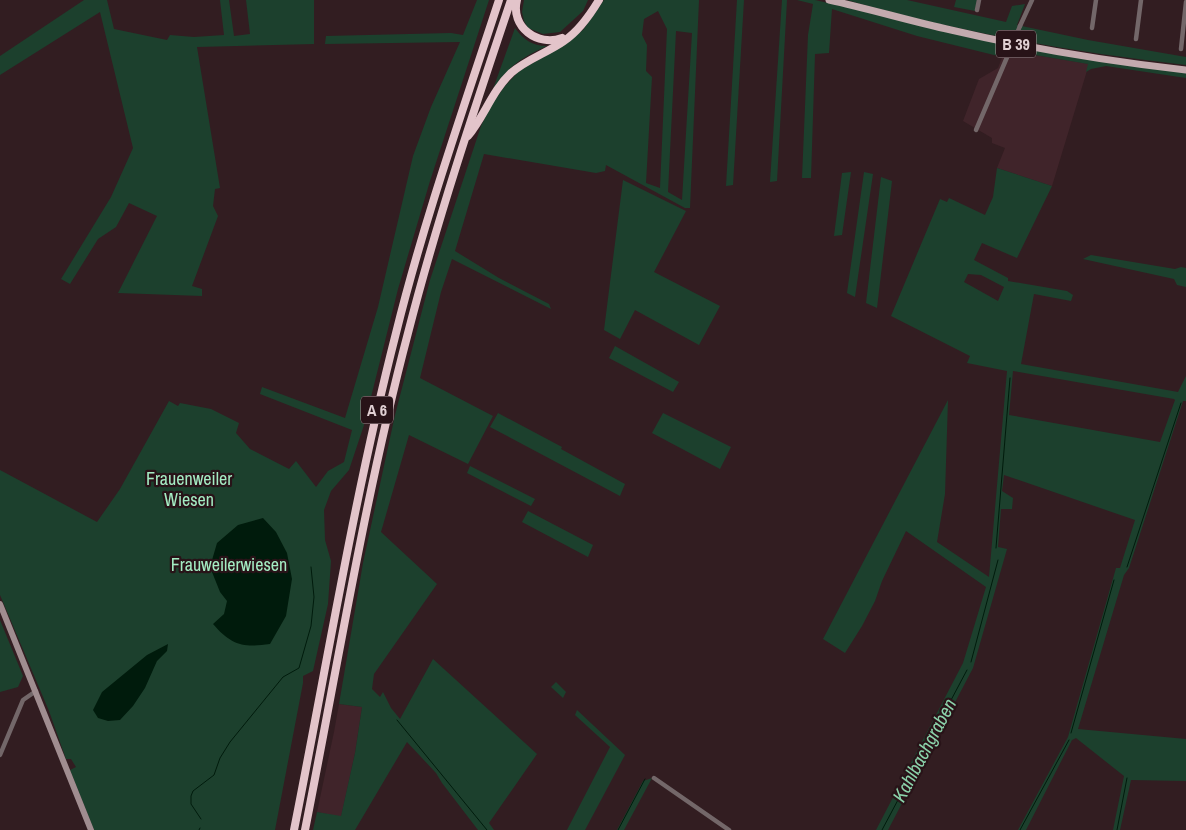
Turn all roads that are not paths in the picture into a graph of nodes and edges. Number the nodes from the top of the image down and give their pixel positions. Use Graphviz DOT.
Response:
graph roads {
  1 [pos="499,0"];
  2 [pos="511,0"];
  3 [pos="517,0"];
  4 [pos="599,0"];
  5 [pos="829,0"];
  6 [pos="836,0"];
  7 [pos="980,0"];
  8 [pos="1032,0"];
  9 [pos="1096,0"];
  10 [pos="1141,0"];
  11 [pos="1186,2"];
  12 [pos="848,4"];
  13 [pos="978,10"];
  14 [pos="1092,28"];
  15 [pos="571,35"];
  16 [pos="1136,39"];
  17 [pos="1181,49"];
  18 [pos="1186,70"];
  19 [pos="976,130"];
  20 [pos="465,140"];
  21 [pos="0,604"];
  22 [pos="36,691"];
  23 [pos="0,755"];
  24 [pos="654,778"];
  25 [pos="90,830"];
  26 [pos="294,830"];
  27 [pos="305,830"];
  28 [pos="729,830"];
  1 -- 26 [label="highway, A 6"];
  2 -- 20 [label="highway, A 6"];
  3 -- 15 [label="highway"];
  4 -- 15 [label="highway"];
  5 -- 12 [label="main road, B 39"];
  6 -- 12 [label="main road, B 39"];
  7 -- 13 [label="street"];
  8 -- 19 [label="street, bridge"];
  9 -- 14 [label="street"];
  10 -- 16 [label="street"];
  11 -- 17 [label="street"];
  12 -- 18 [label="main road, B 39"];
  15 -- 20 [label="highway"];
  20 -- 27 [label="highway, A 6"];
  21 -- 22 [label="main road"];
  22 -- 23 [label="street"];
  22 -- 25 [label="main road"];
  24 -- 28 [label="street"];
}
